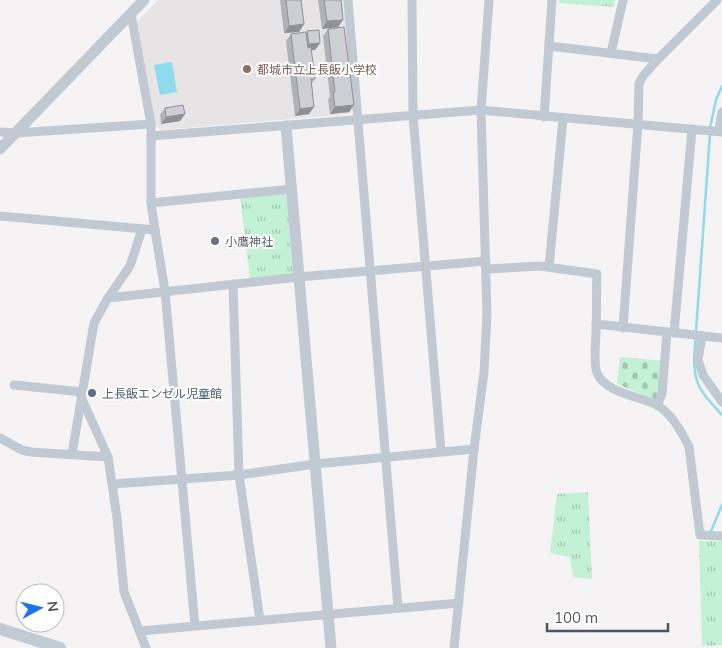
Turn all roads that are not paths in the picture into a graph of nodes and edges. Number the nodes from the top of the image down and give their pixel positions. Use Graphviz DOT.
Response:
graph roads {
  1 [pos="144,0"];
  2 [pos="348,0"];
  3 [pos="412,0"];
  4 [pos="489,0"];
  5 [pos="552,0"];
  6 [pos="622,0"];
  7 [pos="717,0"];
  8 [pos="130,14"];
  9 [pos="549,46"];
  10 [pos="611,53"];
  11 [pos="658,59"];
  12 [pos="481,110"];
  13 [pos="722,112"];
  14 [pos="413,116"];
  15 [pos="544,117"];
  16 [pos="563,119"];
  17 [pos="357,120"];
  18 [pos="638,123"];
  19 [pos="150,124"];
  20 [pos="286,126"];
  21 [pos="692,129"];
  22 [pos="0,132"];
  23 [pos="721,132"];
  24 [pos="16,133"];
  25 [pos="151,136"];
  26 [pos="0,149"];
  27 [pos="292,189"];
  28 [pos="151,204"];
  29 [pos="0,216"];
  30 [pos="142,229"];
  31 [pos="155,230"];
  32 [pos="425,265"];
  33 [pos="486,265"];
  34 [pos="549,267"];
  35 [pos="369,271"];
  36 [pos="299,277"];
  37 [pos="233,284"];
  38 [pos="165,291"];
  39 [pos="108,298"];
  40 [pos="596,324"];
  41 [pos="623,328"];
  42 [pos="671,332"];
  43 [pos="702,336"];
  44 [pos="722,338"];
  45 [pos="14,385"];
  46 [pos="81,395"];
  47 [pos="722,402"];
  48 [pos="657,405"];
  49 [pos="0,438"];
  50 [pos="474,449"];
  51 [pos="440,451"];
  52 [pos="72,454"];
  53 [pos="108,457"];
  54 [pos="385,457"];
  55 [pos="315,464"];
  56 [pos="239,475"];
  57 [pos="181,480"];
  58 [pos="113,484"];
  59 [pos="722,535"];
  60 [pos="458,603"];
  61 [pos="398,608"];
  62 [pos="328,614"];
  63 [pos="260,620"];
  64 [pos="195,626"];
  65 [pos="0,629"];
  66 [pos="140,631"];
  67 [pos="60,648"];
  68 [pos="146,648"];
  69 [pos="331,648"];
  70 [pos="454,648"];
  1 -- 8 [label="street"];
  2 -- 17 [label="street"];
  3 -- 14 [label="street"];
  4 -- 12 [label="street"];
  5 -- 9 [label="street"];
  6 -- 10 [label="street"];
  7 -- 11 [label="street"];
  8 -- 19 [label="street"];
  8 -- 24 [label="street"];
  9 -- 10 [label="street"];
  9 -- 15 [label="street"];
  10 -- 11 [label="street"];
  11 -- 18 [label="street"];
  12 -- 14 [label="street"];
  12 -- 15 [label="street"];
  12 -- 33 [label="street"];
  13 -- 23 [label="street"];
  14 -- 17 [label="street"];
  14 -- 32 [label="street"];
  15 -- 16 [label="street"];
  16 -- 18 [label="street"];
  16 -- 34 [label="street"];
  17 -- 20 [label="street"];
  17 -- 35 [label="street"];
  18 -- 21 [label="street"];
  18 -- 41 [label="street"];
  19 -- 24 [label="street"];
  19 -- 25 [label="street"];
  20 -- 25 [label="street"];
  20 -- 27 [label="street"];
  21 -- 23 [label="street"];
  21 -- 42 [label="street"];
  22 -- 24 [label="street"];
  24 -- 26 [label="street"];
  25 -- 28 [label="street"];
  27 -- 28 [label="street"];
  27 -- 36 [label="street"];
  28 -- 31 [label="street"];
  29 -- 30 [label="street"];
  30 -- 31 [label="street"];
  30 -- 39 [label="street"];
  31 -- 38 [label="street"];
  32 -- 33 [label="street"];
  32 -- 35 [label="street"];
  32 -- 51 [label="street"];
  33 -- 34 [label="street"];
  33 -- 50 [label="street"];
  34 -- 40 [label="street"];
  35 -- 36 [label="street"];
  35 -- 54 [label="street"];
  36 -- 37 [label="street"];
  36 -- 55 [label="street"];
  37 -- 38 [label="street"];
  37 -- 56 [label="street"];
  38 -- 39 [label="street"];
  38 -- 57 [label="street"];
  39 -- 46 [label="street"];
  40 -- 41 [label="street"];
  40 -- 48 [label="street"];
  41 -- 42 [label="street"];
  42 -- 43 [label="street"];
  42 -- 48 [label="street"];
  43 -- 44 [label="street"];
  43 -- 47 [label="street"];
  45 -- 46 [label="street"];
  46 -- 52 [label="street"];
  46 -- 53 [label="street"];
  48 -- 59 [label="street"];
  49 -- 52 [label="street"];
  50 -- 51 [label="street"];
  50 -- 60 [label="street"];
  51 -- 54 [label="street"];
  52 -- 53 [label="street"];
  53 -- 58 [label="street"];
  54 -- 55 [label="street"];
  54 -- 61 [label="street"];
  55 -- 56 [label="street"];
  55 -- 62 [label="street"];
  56 -- 57 [label="street"];
  56 -- 63 [label="street"];
  57 -- 58 [label="street"];
  57 -- 64 [label="street"];
  58 -- 66 [label="street"];
  60 -- 61 [label="street"];
  60 -- 70 [label="street"];
  61 -- 62 [label="street"];
  62 -- 63 [label="street"];
  62 -- 69 [label="street"];
  63 -- 64 [label="street"];
  64 -- 66 [label="street"];
  65 -- 67 [label="main road"];
  66 -- 68 [label="street"];
}
